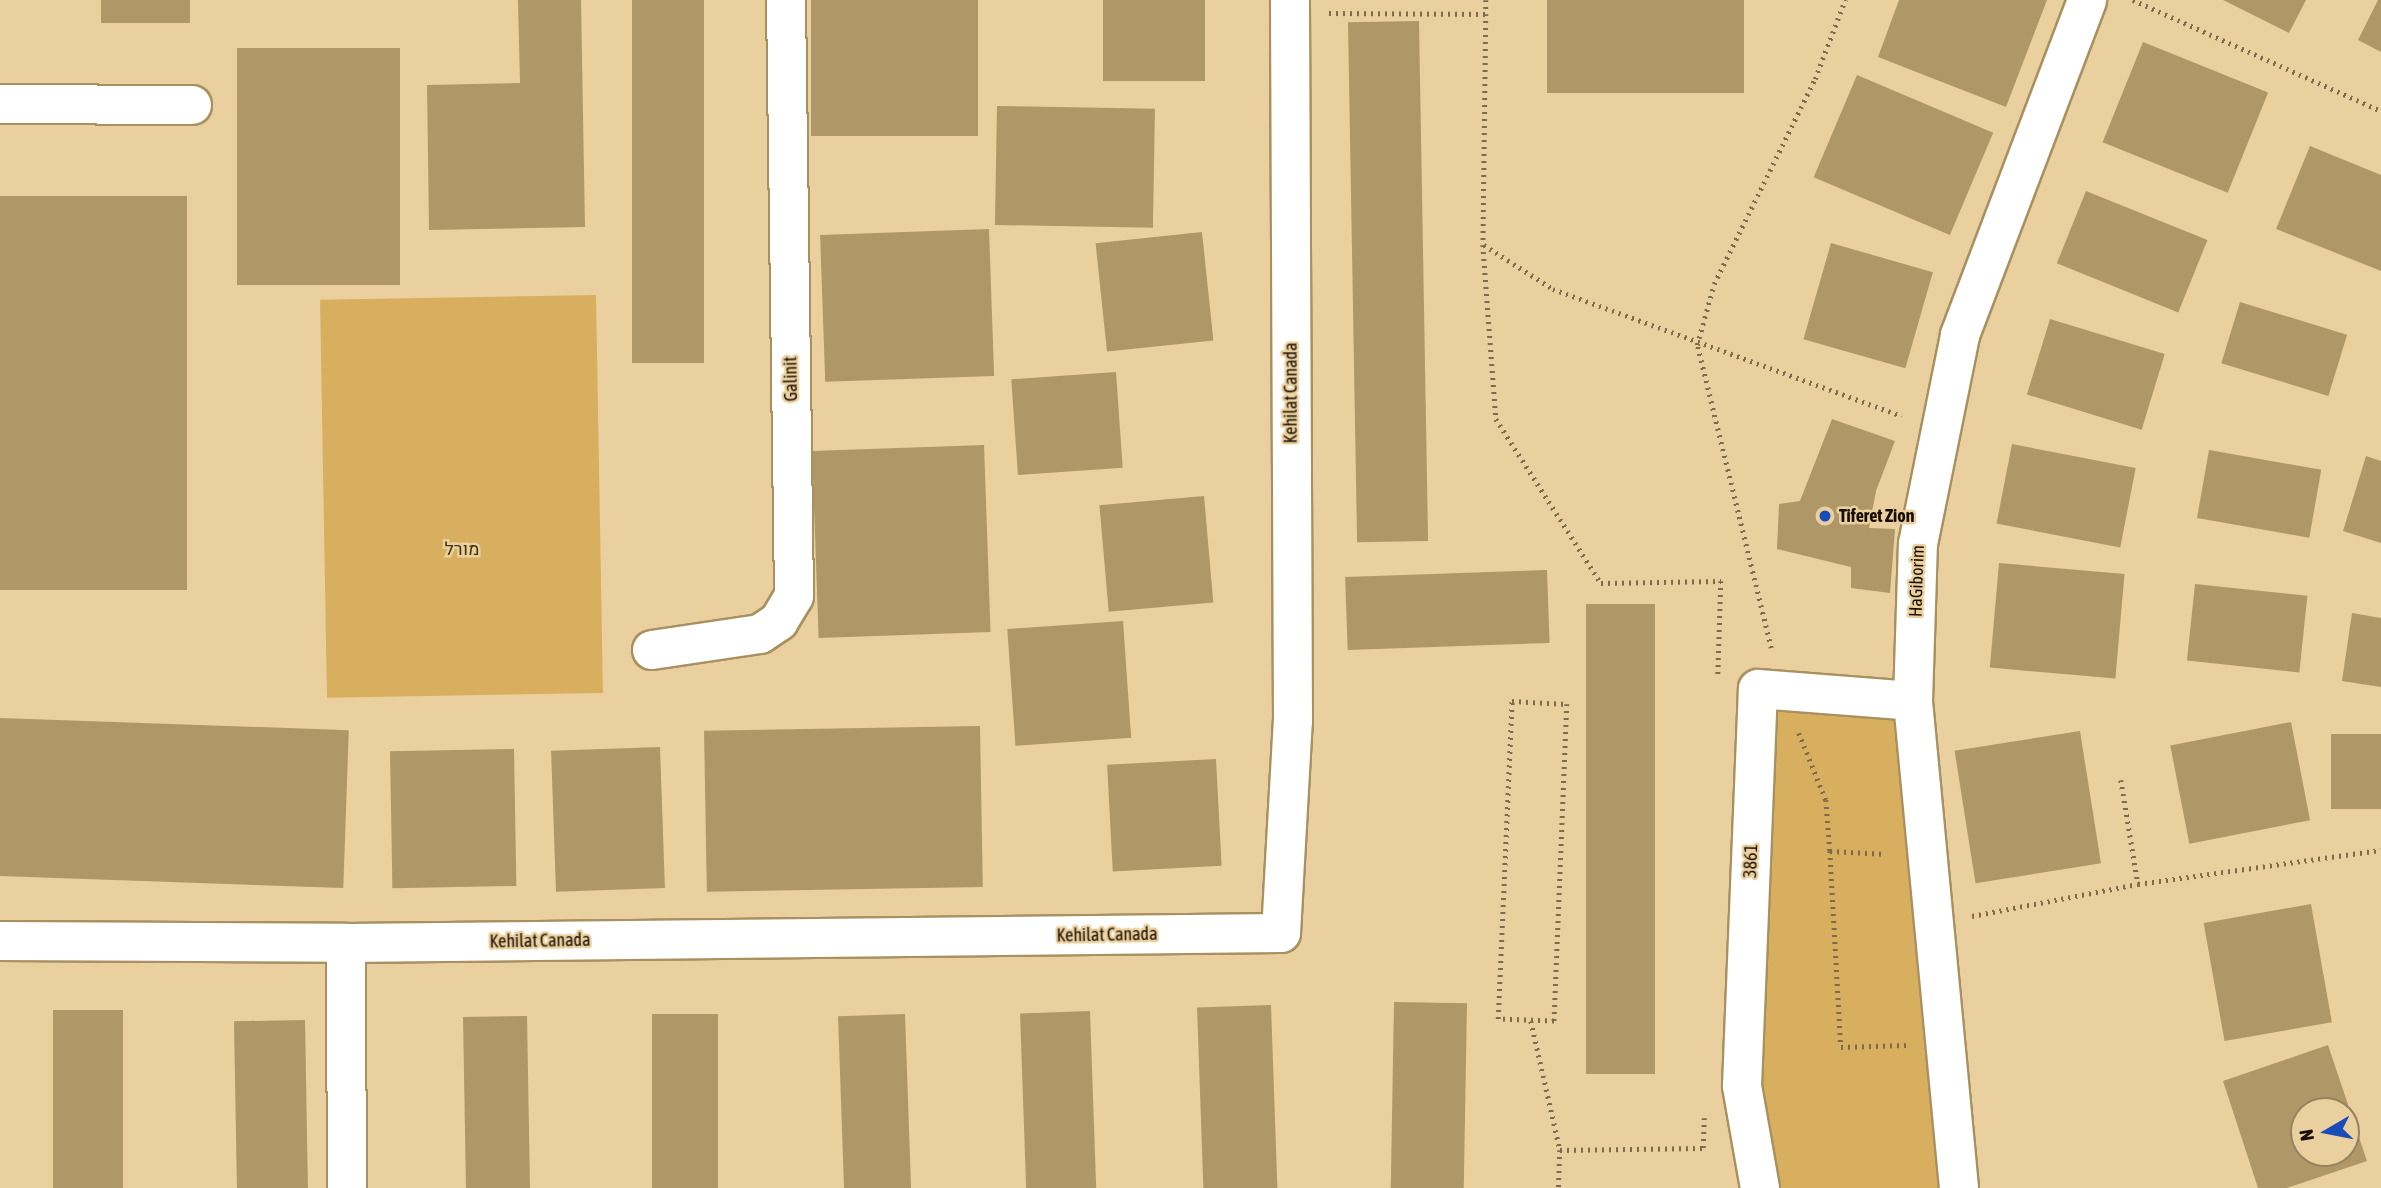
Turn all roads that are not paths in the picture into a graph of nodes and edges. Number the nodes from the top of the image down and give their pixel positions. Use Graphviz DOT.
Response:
graph roads {
  1 [pos="786,0"];
  2 [pos="2087,0"];
  3 [pos="1290,6"];
  4 [pos="0,104"];
  5 [pos="192,105"];
  6 [pos="652,650"];
  7 [pos="1913,702"];
  8 [pos="0,941"];
  9 [pos="346,943"];
  10 [pos="347,1188"];
  11 [pos="1760,1188"];
  12 [pos="1959,1188"];
  1 -- 6 [label="street, Galinit"];
  2 -- 7 [label="street, HaGiborim"];
  3 -- 9 [label="street, Kehilat Canada"];
  4 -- 5 [label="street"];
  7 -- 11 [label="street, 3861"];
  7 -- 12 [label="street, HaGiborim"];
  8 -- 9 [label="street, Kehilat Canada"];
  9 -- 10 [label="street"];
}
